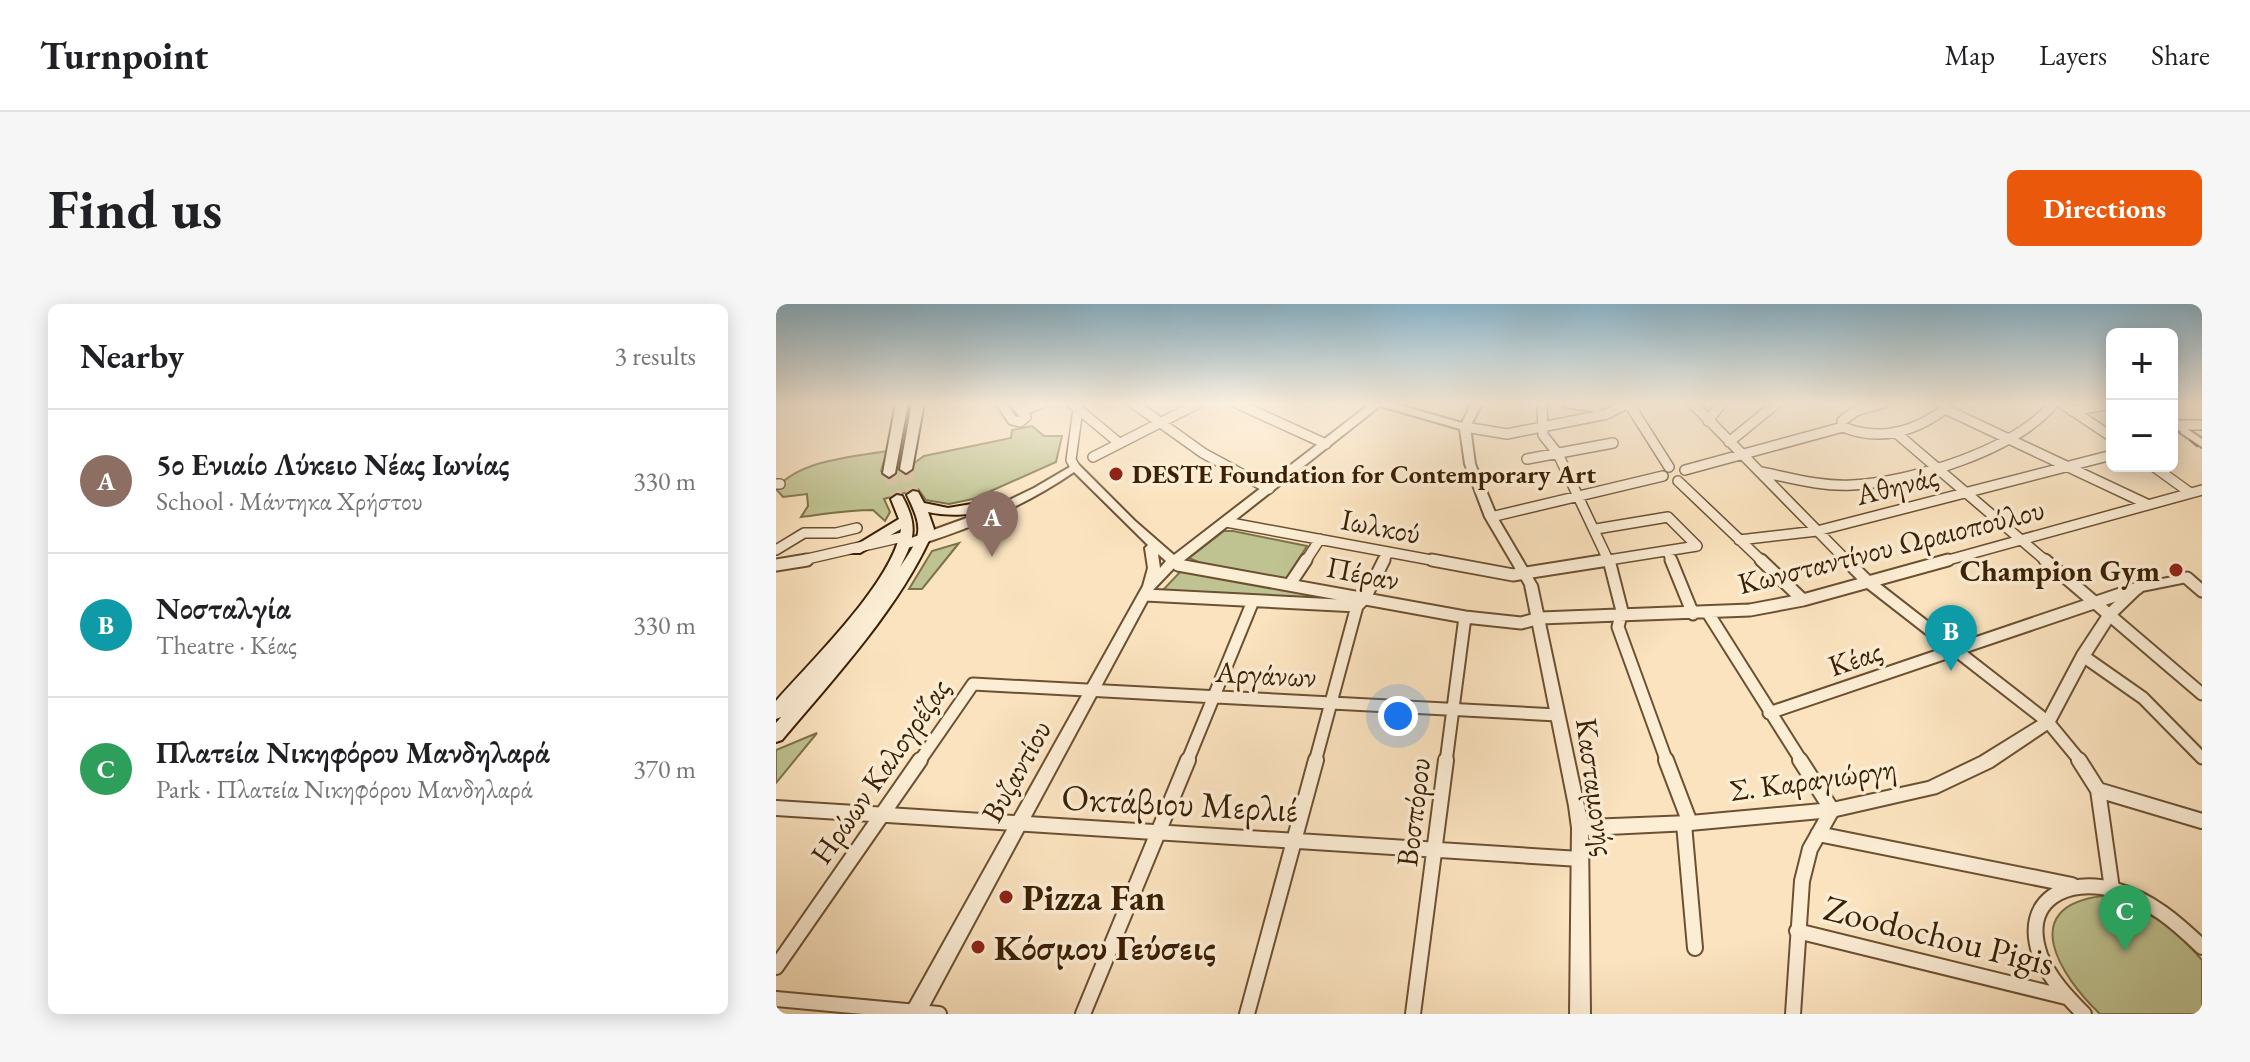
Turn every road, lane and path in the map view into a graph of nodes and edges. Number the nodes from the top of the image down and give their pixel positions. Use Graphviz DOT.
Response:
graph roads {
  1 [pos="896,436"];
  2 [pos="912,436"];
  3 [pos="1073,436"];
  4 [pos="1111,436"];
  5 [pos="1133,436"];
  6 [pos="1178,436"];
  7 [pos="1309,436"];
  8 [pos="1336,436"];
  9 [pos="1460,436"];
  10 [pos="1465,436"];
  11 [pos="1544,436"];
  12 [pos="1647,436"];
  13 [pos="1723,436"];
  14 [pos="1736,436"];
  15 [pos="1808,436"];
  16 [pos="1900,436"];
  17 [pos="2005,436"];
  18 [pos="2013,436"];
  19 [pos="2009,438"];
  20 [pos="1465,442"];
  21 [pos="1729,442"];
  22 [pos="1119,443"];
  23 [pos="1613,443"];
  24 [pos="1326,444"];
  25 [pos="1558,454"];
  26 [pos="1741,454"];
  27 [pos="1093,457"];
  28 [pos="2106,457"];
  29 [pos="1527,459"];
  30 [pos="1075,467"];
  31 [pos="1936,467"];
  32 [pos="2071,467"];
  33 [pos="906,469"];
  34 [pos="1685,470"];
  35 [pos="1666,471"];
  36 [pos="1760,472"];
  37 [pos="2161,472"];
  38 [pos="889,473"];
  39 [pos="1678,481"];
  40 [pos="1269,489"];
  41 [pos="2202,490"];
  42 [pos="2189,492"];
  43 [pos="1967,493"];
  44 [pos="1580,496"];
  45 [pos="897,499"];
  46 [pos="2147,504"];
  47 [pos="984,506"];
  48 [pos="1491,517"];
  49 [pos="906,520"];
  50 [pos="1226,522"];
  51 [pos="857,528"];
  52 [pos="1596,529"];
  53 [pos="1817,531"];
  54 [pos="926,534"];
  55 [pos="1143,535"];
  56 [pos="1320,539"];
  57 [pos="906,540"];
  58 [pos="1739,540"];
  59 [pos="2022,540"];
  60 [pos="1151,548"];
  61 [pos="776,550"];
  62 [pos="855,550"];
  63 [pos="1388,552"];
  64 [pos="1668,552"];
  65 [pos="1608,561"];
  66 [pos="1175,563"];
  67 [pos="776,567"];
  68 [pos="1527,575"];
  69 [pos="2202,576"];
  70 [pos="2187,578"];
  71 [pos="1867,581"];
  72 [pos="1290,584"];
  73 [pos="2138,588"];
  74 [pos="1147,591"];
  75 [pos="2202,591"];
  76 [pos="1803,600"];
  77 [pos="2094,600"];
  78 [pos="1253,601"];
  79 [pos="1361,602"];
  80 [pos="1708,613"];
  81 [pos="1693,614"];
  82 [pos="2110,614"];
  83 [pos="1621,616"];
  84 [pos="1465,617"];
  85 [pos="1540,618"];
  86 [pos="1956,648"];
  87 [pos="2083,656"];
  88 [pos="973,684"];
  89 [pos="1092,690"];
  90 [pos="2202,694"];
  91 [pos="1214,697"];
  92 [pos="1331,703"];
  93 [pos="1453,709"];
  94 [pos="776,712"];
  95 [pos="1769,713"];
  96 [pos="1557,715"];
  97 [pos="2048,722"];
  98 [pos="776,735"];
  99 [pos="2202,758"];
  100 [pos="2098,790"];
  101 [pos="776,808"];
  102 [pos="1832,810"];
  103 [pos="880,816"];
  104 [pos="2202,821"];
  105 [pos="1019,823"];
  106 [pos="1687,824"];
  107 [pos="1580,828"];
  108 [pos="1158,833"];
  109 [pos="1818,834"];
  110 [pos="1294,840"];
  111 [pos="1434,850"];
  112 [pos="1580,859"];
  113 [pos="2077,886"];
  114 [pos="2112,889"];
  115 [pos="1797,931"];
  116 [pos="2202,947"];
  117 [pos="1695,948"];
  118 [pos="776,967"];
  119 [pos="2066,997"];
  120 [pos="776,999"];
  121 [pos="914,1013"];
  122 [pos="939,1014"];
  123 [pos="1083,1014"];
  124 [pos="1247,1014"];
  125 [pos="1413,1014"];
  126 [pos="1580,1014"];
  127 [pos="1793,1014"];
  128 [pos="2084,1014"];
  1 -- 38 [label="main road"];
  2 -- 33 [label="main road"];
  3 -- 30 [label="street"];
  4 -- 22 [label="street"];
  5 -- 22 [label="street"];
  6 -- 40 [label="street"];
  7 -- 24 [label="street"];
  8 -- 24 [label="street, Βυζαντίου"];
  9 -- 20 [label="street"];
  10 -- 20 [label="street"];
  11 -- 25 [label="street"];
  12 -- 35 [label="street"];
  13 -- 21 [label="street"];
  14 -- 21 [label="street"];
  15 -- 26 [label="street"];
  16 -- 31 [label="street"];
  17 -- 19 [label="street"];
  18 -- 19 [label="street"];
  19 -- 31 [label="street"];
  19 -- 32 [label="street"];
  20 -- 48 [label="street, Κασταμονής"];
  21 -- 26 [label="street"];
  22 -- 27 [label="street"];
  23 -- 25 [label="street"];
  24 -- 40 [label="street, Βυζαντίου"];
  25 -- 29 [label="street"];
  25 -- 44 [label="street"];
  26 -- 34 [label="street"];
  26 -- 36 [label="street"];
  28 -- 32 [label="street, Αθηνάς"];
  30 -- 47 [label="street"];
  30 -- 54 [label="street"];
  30 -- 55 [label="street"];
  31 -- 36 [label="street"];
  31 -- 43 [label="street"];
  32 -- 43 [label="street, Αθηνάς"];
  32 -- 46 [label="street"];
  34 -- 35 [label="street"];
  34 -- 39 [label="street"];
  35 -- 39 [label="street"];
  35 -- 44 [label="street"];
  36 -- 53 [label="street"];
  37 -- 42 [label="street"];
  39 -- 58 [label="street"];
  40 -- 50 [label="street, Βυζαντίου"];
  41 -- 42 [label="street, Κωνσταντίνου Ωραιοπούλου"];
  42 -- 46 [label="street, Κωνσταντίνου Ωραιοπούλου"];
  43 -- 53 [label="street, Αθηνάς"];
  43 -- 59 [label="street"];
  44 -- 48 [label="street"];
  44 -- 52 [label="street"];
  45 -- 49 [label="main road"];
  46 -- 59 [label="street, Κωνσταντίνου Ωραιοπούλου"];
  47 -- 54 [label="street"];
  47 -- 54 [label="main road"];
  48 -- 68 [label="street, Κασταμονής"];
  49 -- 57 [label="main road"];
  49 -- 62 [label="main road"];
  50 -- 56 [label="street, Ιωλκού"];
  50 -- 66 [label="street, Βυζαντίου"];
  51 -- 61 [label="street"];
  52 -- 64 [label="street, Ιωλκού"];
  52 -- 65 [label="street"];
  53 -- 58 [label="street, Αθηνάς"];
  53 -- 71 [label="street"];
  54 -- 57 [label="street"];
  54 -- 98 [label="main road"];
  55 -- 60 [label="street"];
  55 -- 66 [label="street"];
  56 -- 63 [label="street, Ιωλκού"];
  56 -- 72 [label="street"];
  57 -- 62 [label="street"];
  57 -- 67 [label="street"];
  57 -- 94 [label="main road"];
  58 -- 76 [label="street"];
  59 -- 71 [label="street, Κωνσταντίνου Ωραιοπούλου"];
  59 -- 77 [label="street"];
  60 -- 66 [label="street"];
  60 -- 74 [label="street"];
  62 -- 67 [label="street"];
  63 -- 68 [label="street, Ιωλκού"];
  63 -- 79 [label="street"];
  64 -- 65 [label="street, Ιωλκού"];
  64 -- 81 [label="street"];
  65 -- 68 [label="street, Ιωλκού"];
  65 -- 83 [label="street"];
  66 -- 72 [label="street, Πέραν"];
  66 -- 74 [label="street, Βυζαντίου"];
  68 -- 85 [label="street, Κασταμονής"];
  69 -- 70 [label="street"];
  70 -- 73 [label="street"];
  70 -- 75 [label="street"];
  71 -- 76 [label="street, Κωνσταντίνου Ωραιοπούλου"];
  71 -- 86 [label="street"];
  72 -- 79 [label="street, Πέραν"];
  73 -- 77 [label="street, Κέας"];
  73 -- 82 [label="street, Σ. Καραγιώργη"];
  74 -- 78 [label="street, Πέραν"];
  74 -- 89 [label="street, Βυζαντίου"];
  76 -- 80 [label="street, Κωνσταντίνου Ωραιοπούλου"];
  77 -- 82 [label="street"];
  77 -- 86 [label="street, Κέας"];
  78 -- 79 [label="street, Πέραν"];
  78 -- 91 [label="street"];
  79 -- 84 [label="street, Πέραν"];
  79 -- 92 [label="street"];
  80 -- 81 [label="street, Κωνσταντίνου Ωραιοπούλου"];
  80 -- 95 [label="street"];
  81 -- 83 [label="street, Κωνσταντίνου Ωραιοπούλου"];
  82 -- 87 [label="street, Σ. Καραγιώργη"];
  82 -- 90 [label="street"];
  83 -- 85 [label="street, Κωνσταντίνου Ωραιοπούλου"];
  83 -- 106 [label="street"];
  84 -- 85 [label="street, Πέραν"];
  84 -- 93 [label="street, Βοσπόρου"];
  85 -- 96 [label="street, Κασταμονής"];
  86 -- 95 [label="street, Κέας"];
  86 -- 97 [label="street"];
  87 -- 97 [label="street, Σ. Καραγιώργη"];
  87 -- 99 [label="street"];
  88 -- 89 [label="street, Αργάνων"];
  88 -- 103 [label="street, Ηρώων Καλογρέζας"];
  89 -- 91 [label="street, Αργάνων"];
  89 -- 105 [label="street, Βυζαντίου"];
  91 -- 92 [label="street, Αργάνων"];
  91 -- 108 [label="street"];
  92 -- 93 [label="street, Αργάνων"];
  92 -- 110 [label="street"];
  93 -- 96 [label="street, Αργάνων"];
  93 -- 111 [label="street, Βοσπόρου"];
  95 -- 102 [label="street"];
  96 -- 107 [label="street, Κασταμονής"];
  97 -- 100 [label="street"];
  97 -- 102 [label="street, Σ. Καραγιώργη"];
  100 -- 104 [label="street"];
  100 -- 114 [label="street"];
  101 -- 103 [label="street, Οκτάβιου Μερλιέ"];
  102 -- 106 [label="street, Σ. Καραγιώργη"];
  102 -- 109 [label="street"];
  103 -- 105 [label="street, Οκτάβιου Μερλιέ"];
  103 -- 118 [label="street, Ηρώων Καλογρέζας"];
  105 -- 108 [label="street, Οκτάβιου Μερλιέ"];
  105 -- 121 [label="street, Βυζαντίου"];
  106 -- 107 [label="street, Σ. Καραγιώργη"];
  106 -- 117 [label="street"];
  107 -- 112 [label="street, Κασταμονής"];
  108 -- 110 [label="street, Οκτάβιου Μερλιέ"];
  108 -- 123 [label="street"];
  109 -- 113 [label="street"];
  109 -- 115 [label="street"];
  110 -- 111 [label="street, Οκτάβιου Μερλιέ"];
  110 -- 124 [label="street"];
  111 -- 112 [label="street, Οκτάβιου Μερλιέ"];
  111 -- 125 [label="street, Βοσπόρου"];
  112 -- 126 [label="street, Κασταμονής"];
  113 -- 114 [label="street"];
  113 -- 119 [label="street"];
  114 -- 116 [label="street"];
  115 -- 119 [label="street, Zoodochou Pigis"];
  115 -- 127 [label="street"];
  119 -- 128 [label="street"];
  120 -- 121 [label="street"];
  121 -- 122 [label="street"];
}
